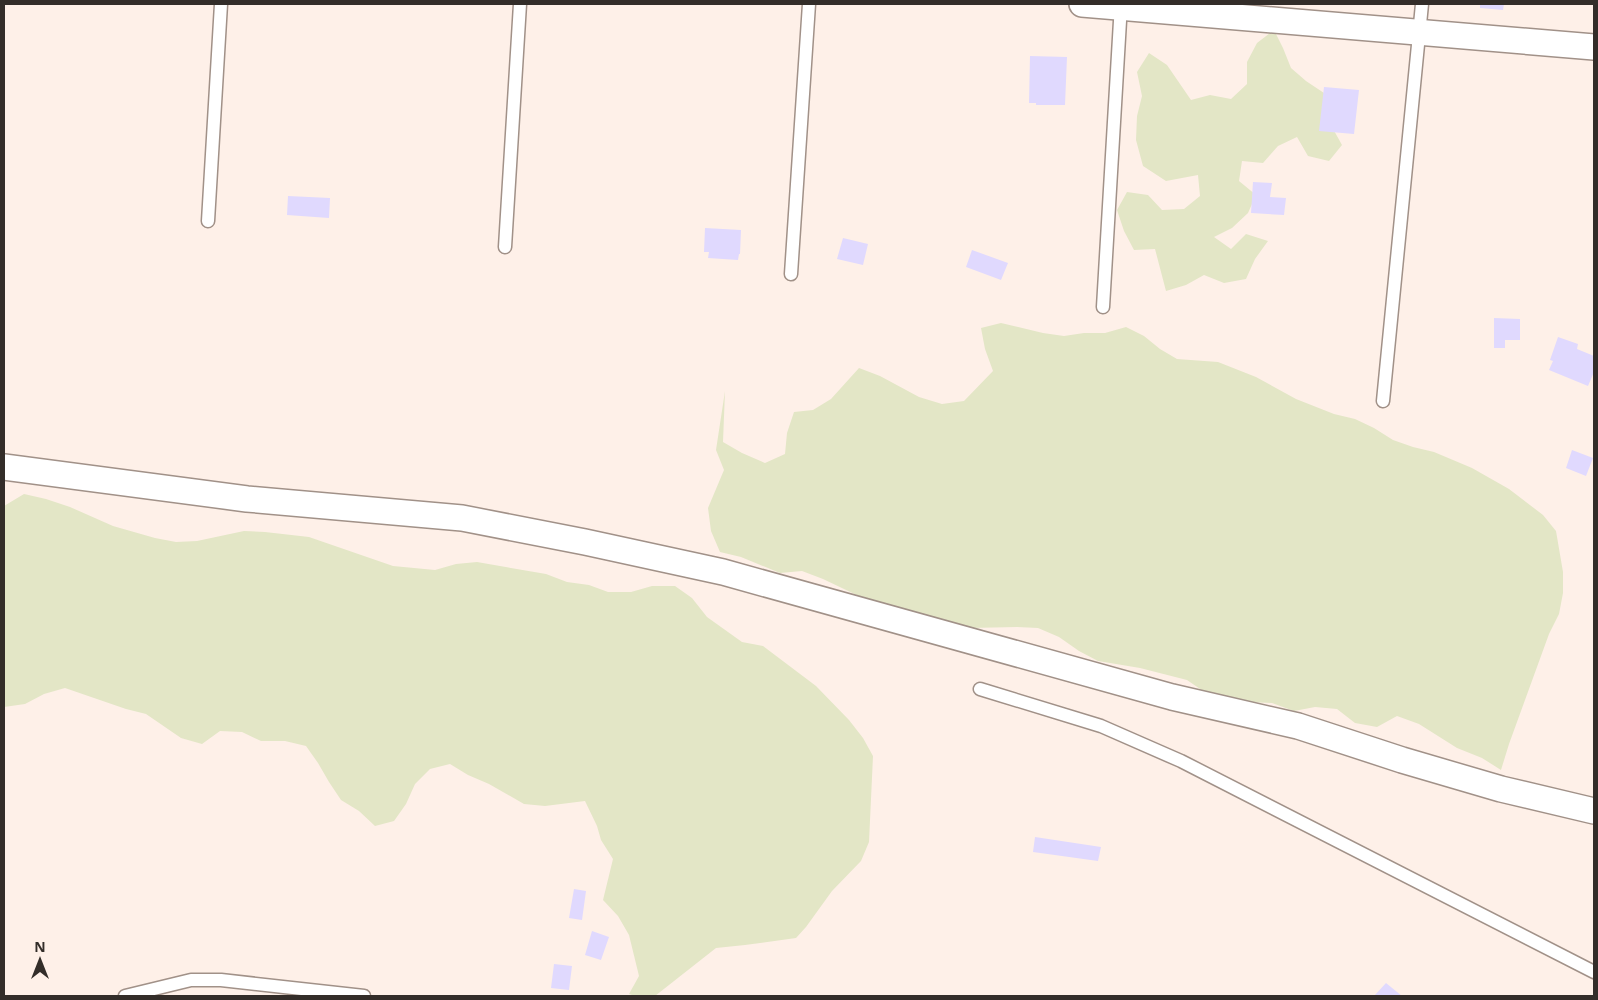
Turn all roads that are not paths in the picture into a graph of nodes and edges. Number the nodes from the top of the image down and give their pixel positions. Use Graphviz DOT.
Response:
graph roads {
  1 [pos="220,4"];
  2 [pos="520,4"];
  3 [pos="810,4"];
  4 [pos="1082,4"];
  5 [pos="1422,4"];
  6 [pos="1121,5"];
  7 [pos="1419,32"];
  8 [pos="1594,47"];
  9 [pos="208,221"];
  10 [pos="505,247"];
  11 [pos="790,274"];
  12 [pos="1103,307"];
  13 [pos="1383,401"];
  14 [pos="4,467"];
  15 [pos="980,689"];
  16 [pos="1594,811"];
  17 [pos="1594,972"];
  18 [pos="126,996"];
  19 [pos="364,996"];
  1 -- 9 [label="lane"];
  2 -- 10 [label="lane"];
  3 -- 11 [label="lane"];
  4 -- 6 [label="street"];
  5 -- 7 [label="lane"];
  6 -- 7 [label="street"];
  6 -- 12 [label="lane"];
  7 -- 8 [label="street"];
  7 -- 13 [label="lane"];
  14 -- 16 [label="street"];
  15 -- 17 [label="lane"];
  18 -- 19 [label="lane"];
}
